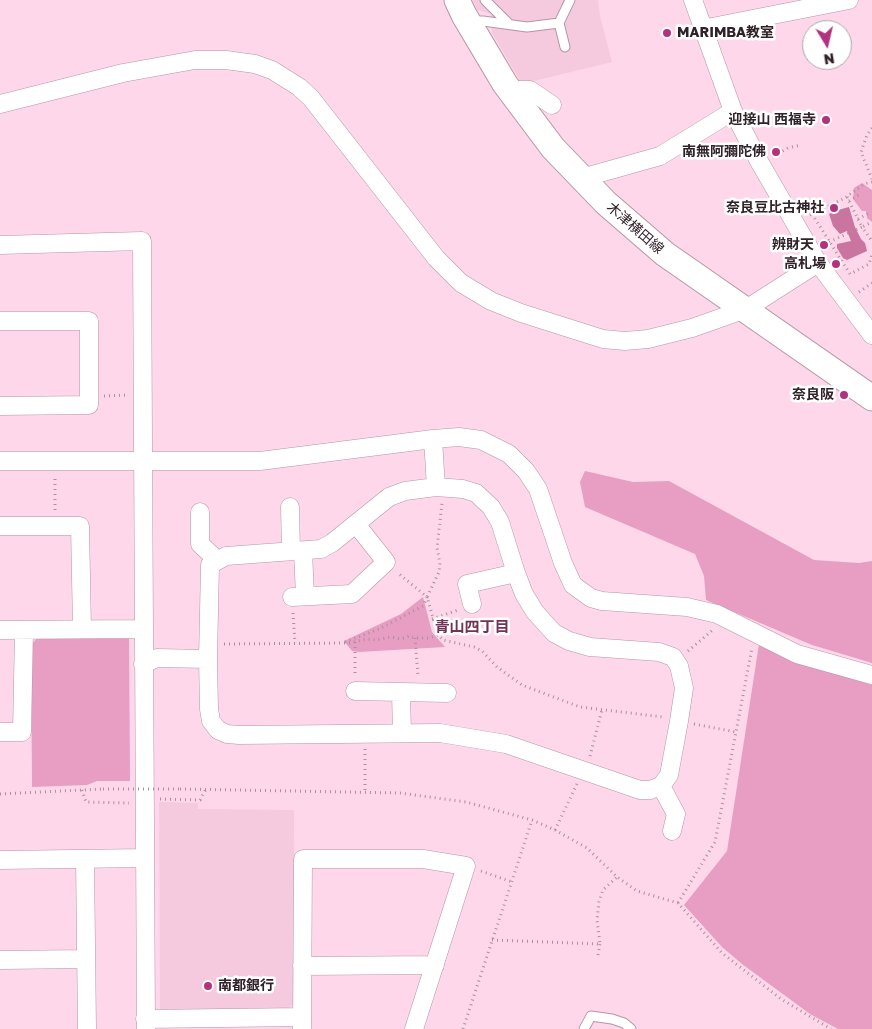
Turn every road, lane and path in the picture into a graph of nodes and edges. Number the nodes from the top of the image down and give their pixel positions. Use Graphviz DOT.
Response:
graph roads {
  1 [pos="485,0"];
  2 [pos="570,0"];
  3 [pos="693,0"];
  4 [pos="846,1"];
  5 [pos="463,11"];
  6 [pos="559,23"];
  7 [pos="509,24"];
  8 [pos="702,29"];
  9 [pos="565,47"];
  10 [pos="511,90"];
  11 [pos="0,104"];
  12 [pos="552,105"];
  13 [pos="733,111"];
  14 [pos="872,128"];
  15 [pos="801,145"];
  16 [pos="792,147"];
  17 [pos="582,178"];
  18 [pos="872,180"];
  19 [pos="860,194"];
  20 [pos="847,196"];
  21 [pos="849,201"];
  22 [pos="822,202"];
  23 [pos="825,208"];
  24 [pos="869,213"];
  25 [pos="812,214"];
  26 [pos="858,219"];
  27 [pos="794,222"];
  28 [pos="872,222"];
  29 [pos="860,228"];
  30 [pos="872,241"];
  31 [pos="830,242"];
  32 [pos="0,245"];
  33 [pos="872,254"];
  34 [pos="818,263"];
  35 [pos="746,309"];
  36 [pos="0,321"];
  37 [pos="872,335"];
  38 [pos="131,395"];
  39 [pos="89,396"];
  40 [pos="872,398"];
  41 [pos="0,406"];
  42 [pos="433,439"];
  43 [pos="0,461"];
  44 [pos="142,462"];
  45 [pos="55,474"];
  46 [pos="439,487"];
  47 [pos="290,507"];
  48 [pos="200,512"];
  49 [pos="356,524"];
  50 [pos="0,526"];
  51 [pos="55,526"];
  52 [pos="297,551"];
  53 [pos="217,560"];
  54 [pos="386,562"];
  55 [pos="516,573"];
  56 [pos="299,596"];
  57 [pos="427,597"];
  58 [pos="472,604"];
  59 [pos="726,618"];
  60 [pos="432,619"];
  61 [pos="82,629"];
  62 [pos="142,629"];
  63 [pos="0,630"];
  64 [pos="24,630"];
  65 [pos="755,633"];
  66 [pos="438,635"];
  67 [pos="415,638"];
  68 [pos="295,643"];
  69 [pos="340,643"];
  70 [pos="208,652"];
  71 [pos="676,662"];
  72 [pos="143,664"];
  73 [pos="872,675"];
  74 [pos="355,691"];
  75 [pos="401,692"];
  76 [pos="419,692"];
  77 [pos="447,693"];
  78 [pos="679,721"];
  79 [pos="0,732"];
  80 [pos="736,732"];
  81 [pos="365,733"];
  82 [pos="402,733"];
  83 [pos="661,786"];
  84 [pos="206,789"];
  85 [pos="82,790"];
  86 [pos="365,792"];
  87 [pos="0,794"];
  88 [pos="157,799"];
  89 [pos="132,803"];
  90 [pos="532,820"];
  91 [pos="672,831"];
  92 [pos="145,858"];
  93 [pos="86,859"];
  94 [pos="0,860"];
  95 [pos="466,866"];
  96 [pos="616,877"];
  97 [pos="512,882"];
  98 [pos="678,903"];
  99 [pos="492,940"];
  100 [pos="600,944"];
  101 [pos="598,954"];
  102 [pos="86,959"];
  103 [pos="0,960"];
  104 [pos="302,966"];
  105 [pos="435,966"];
  106 [pos="302,1023"];
  107 [pos="145,1024"];
  108 [pos="87,1029"];
  109 [pos="414,1029"];
  110 [pos="463,1029"];
  111 [pos="584,1029"];
  112 [pos="631,1029"];
  113 [pos="831,1029"];
  1 -- 7 [label="lane"];
  2 -- 6 [label="lane"];
  3 -- 8 [label="street"];
  4 -- 8 [label="street"];
  5 -- 7 [label="lane"];
  5 -- 10 [label="main road, 木津横田線"];
  6 -- 7 [label="lane"];
  6 -- 9 [label="lane"];
  8 -- 13 [label="street"];
  10 -- 12 [label="street"];
  10 -- 17 [label="main road, 木津横田線"];
  11 -- 35 [label="street"];
  13 -- 17 [label="street"];
  13 -- 27 [label="street"];
  14 -- 18 [label="path"];
  15 -- 16 [label="path"];
  17 -- 35 [label="main road, 木津横田線"];
  18 -- 20 [label="path"];
  19 -- 21 [label="path"];
  20 -- 21 [label="path"];
  20 -- 23 [label="path"];
  21 -- 26 [label="path"];
  22 -- 23 [label="path"];
  23 -- 25 [label="path"];
  24 -- 26 [label="path"];
  25 -- 27 [label="path"];
  25 -- 31 [label="path"];
  26 -- 29 [label="path"];
  27 -- 34 [label="street"];
  28 -- 29 [label="path"];
  29 -- 30 [label="path"];
  29 -- 31 [label="path"];
  31 -- 33 [label="path"];
  32 -- 44 [label="street"];
  34 -- 35 [label="street"];
  34 -- 37 [label="street"];
  35 -- 40 [label="main road, 木津横田線"];
  36 -- 39 [label="street"];
  38 -- 39 [label="path"];
  39 -- 41 [label="street"];
  42 -- 44 [label="street"];
  42 -- 46 [label="street"];
  42 -- 59 [label="street"];
  43 -- 44 [label="street"];
  44 -- 62 [label="street"];
  45 -- 51 [label="path"];
  46 -- 49 [label="street"];
  46 -- 55 [label="street"];
  46 -- 57 [label="path"];
  47 -- 52 [label="street"];
  48 -- 53 [label="street"];
  49 -- 52 [label="street"];
  49 -- 54 [label="street"];
  50 -- 51 [label="street"];
  51 -- 61 [label="street"];
  52 -- 53 [label="street"];
  52 -- 56 [label="street"];
  53 -- 70 [label="street"];
  54 -- 56 [label="street"];
  54 -- 57 [label="path"];
  55 -- 58 [label="street"];
  55 -- 71 [label="street"];
  56 -- 68 [label="path"];
  57 -- 60 [label="path"];
  57 -- 69 [label="path"];
  58 -- 60 [label="path"];
  59 -- 65 [label="street"];
  59 -- 71 [label="path"];
  60 -- 66 [label="path"];
  61 -- 62 [label="street"];
  61 -- 64 [label="street"];
  62 -- 72 [label="street"];
  63 -- 64 [label="street"];
  64 -- 79 [label="street"];
  65 -- 73 [label="street"];
  65 -- 80 [label="path"];
  66 -- 67 [label="path"];
  66 -- 78 [label="path"];
  67 -- 69 [label="path"];
  67 -- 76 [label="path"];
  68 -- 69 [label="path"];
  68 -- 70 [label="path"];
  70 -- 72 [label="street"];
  70 -- 81 [label="street"];
  71 -- 78 [label="street"];
  72 -- 92 [label="street"];
  74 -- 75 [label="street"];
  75 -- 76 [label="street"];
  75 -- 82 [label="street"];
  76 -- 77 [label="street"];
  78 -- 80 [label="path"];
  78 -- 83 [label="street"];
  80 -- 98 [label="path"];
  81 -- 82 [label="street"];
  81 -- 86 [label="path"];
  82 -- 83 [label="street"];
  83 -- 91 [label="street"];
  84 -- 85 [label="path, bridge"];
  84 -- 86 [label="path"];
  84 -- 88 [label="path"];
  85 -- 87 [label="path"];
  85 -- 89 [label="path"];
  86 -- 90 [label="path"];
  90 -- 96 [label="path"];
  90 -- 97 [label="path"];
  92 -- 93 [label="street"];
  92 -- 107 [label="street"];
  93 -- 94 [label="street"];
  93 -- 102 [label="street"];
  95 -- 97 [label="path"];
  95 -- 104 [label="street"];
  95 -- 105 [label="street"];
  96 -- 98 [label="path"];
  96 -- 100 [label="path"];
  97 -- 99 [label="path"];
  98 -- 113 [label="path"];
  99 -- 100 [label="path"];
  99 -- 110 [label="path"];
  100 -- 101 [label="path"];
  102 -- 103 [label="street"];
  102 -- 108 [label="street"];
  104 -- 105 [label="street"];
  104 -- 106 [label="street"];
  105 -- 109 [label="street"];
  106 -- 107 [label="street"];
  111 -- 112 [label="lane"];
}
